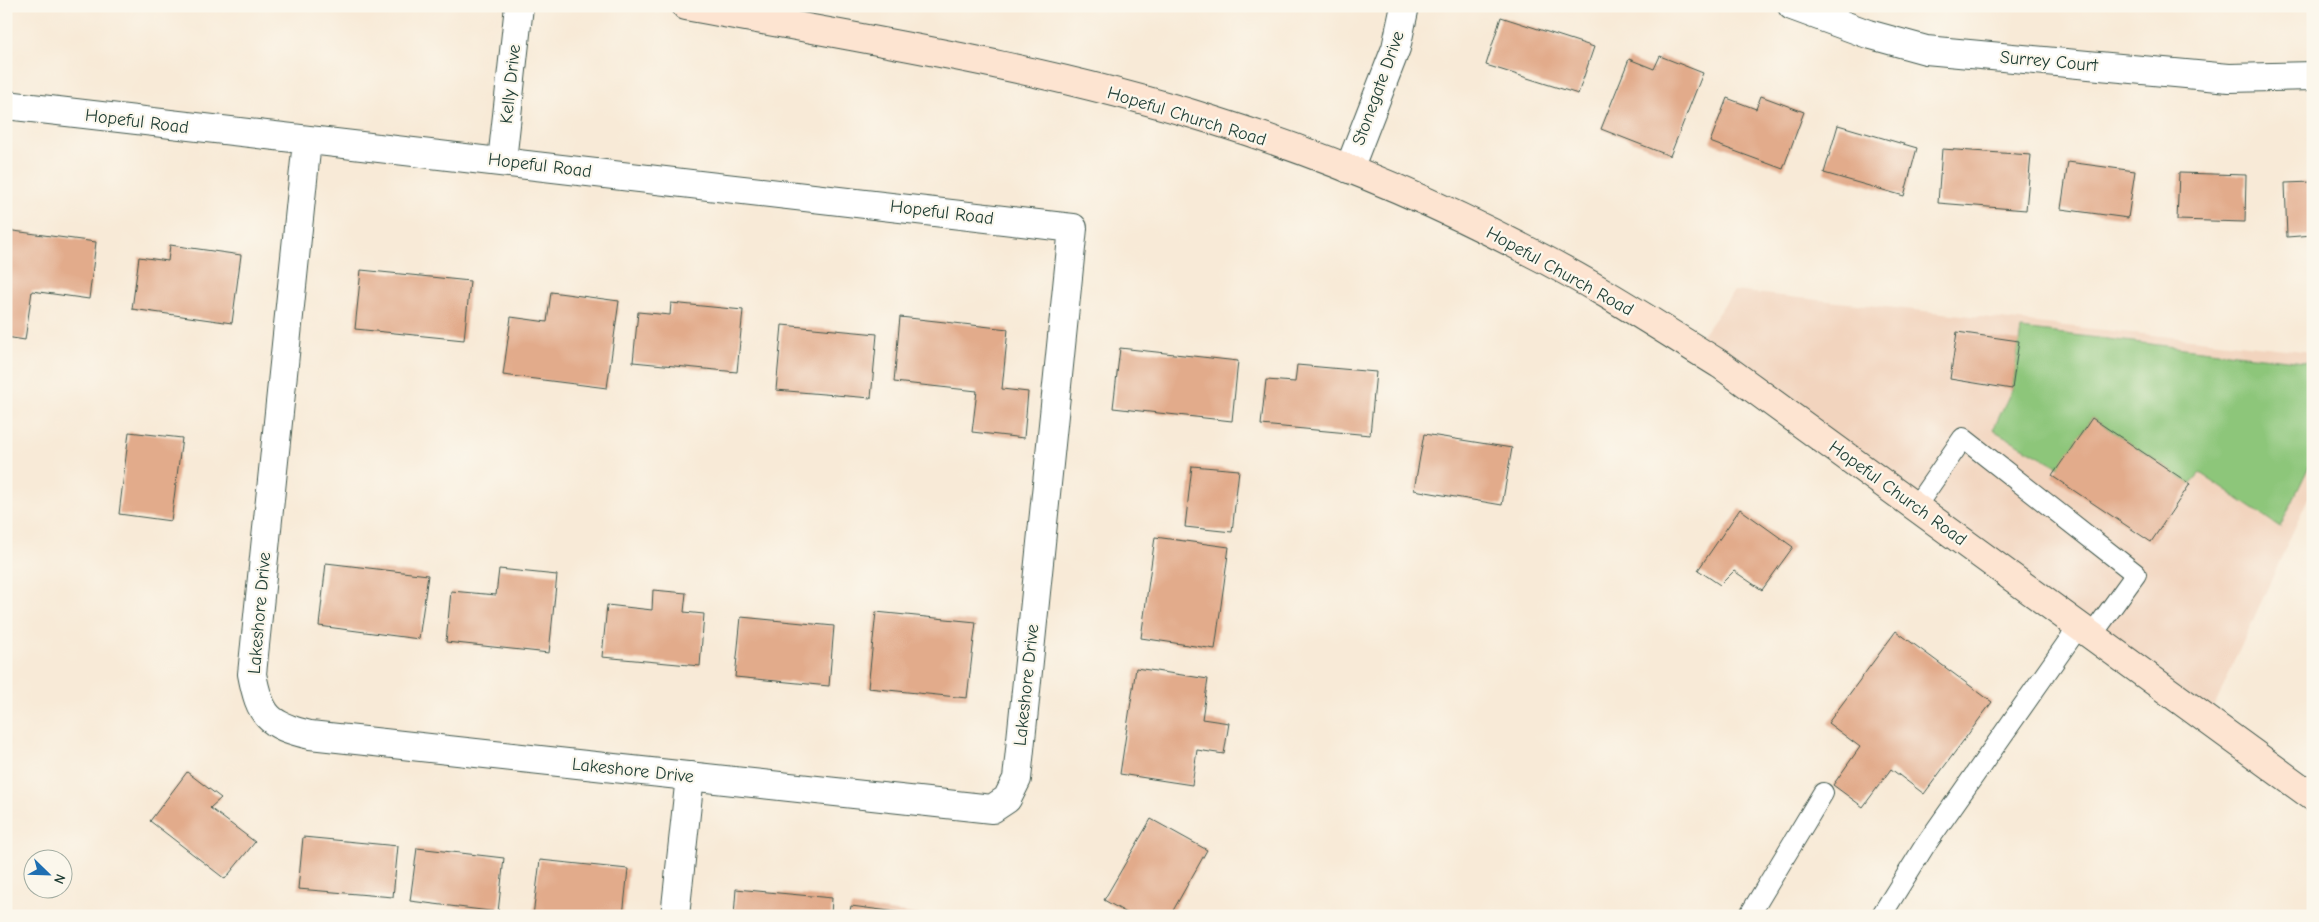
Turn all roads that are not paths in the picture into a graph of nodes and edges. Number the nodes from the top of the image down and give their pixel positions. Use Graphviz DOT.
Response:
graph roads {
  1 [pos="519,6"];
  2 [pos="686,6"];
  3 [pos="1405,6"];
  4 [pos="1792,6"];
  5 [pos="2313,76"];
  6 [pos="6,105"];
  7 [pos="307,141"];
  8 [pos="502,161"];
  9 [pos="1349,169"];
  10 [pos="1073,228"];
  11 [pos="1916,506"];
  12 [pos="2085,630"];
  13 [pos="690,776"];
  14 [pos="1823,793"];
  15 [pos="2313,797"];
  16 [pos="675,916"];
  17 [pos="1749,916"];
  18 [pos="1881,916"];
  1 -- 8 [label="street, Kelly Drive"];
  2 -- 9 [label="main road, Hopeful Church Road"];
  3 -- 9 [label="street, Stonegate Drive"];
  4 -- 5 [label="street, Surrey Court"];
  6 -- 7 [label="street, Hopeful Road"];
  7 -- 8 [label="street, Hopeful Road"];
  7 -- 13 [label="street, Lakeshore Drive"];
  8 -- 10 [label="street, Hopeful Road"];
  9 -- 11 [label="main road, Hopeful Church Road"];
  10 -- 13 [label="street, Lakeshore Drive"];
  11 -- 12 [label="main road, Hopeful Church Road"];
  11 -- 12 [label="lane"];
  12 -- 15 [label="main road, Hopeful Church Road"];
  12 -- 18 [label="lane"];
  13 -- 16 [label="street"];
  14 -- 17 [label="lane"];
}
